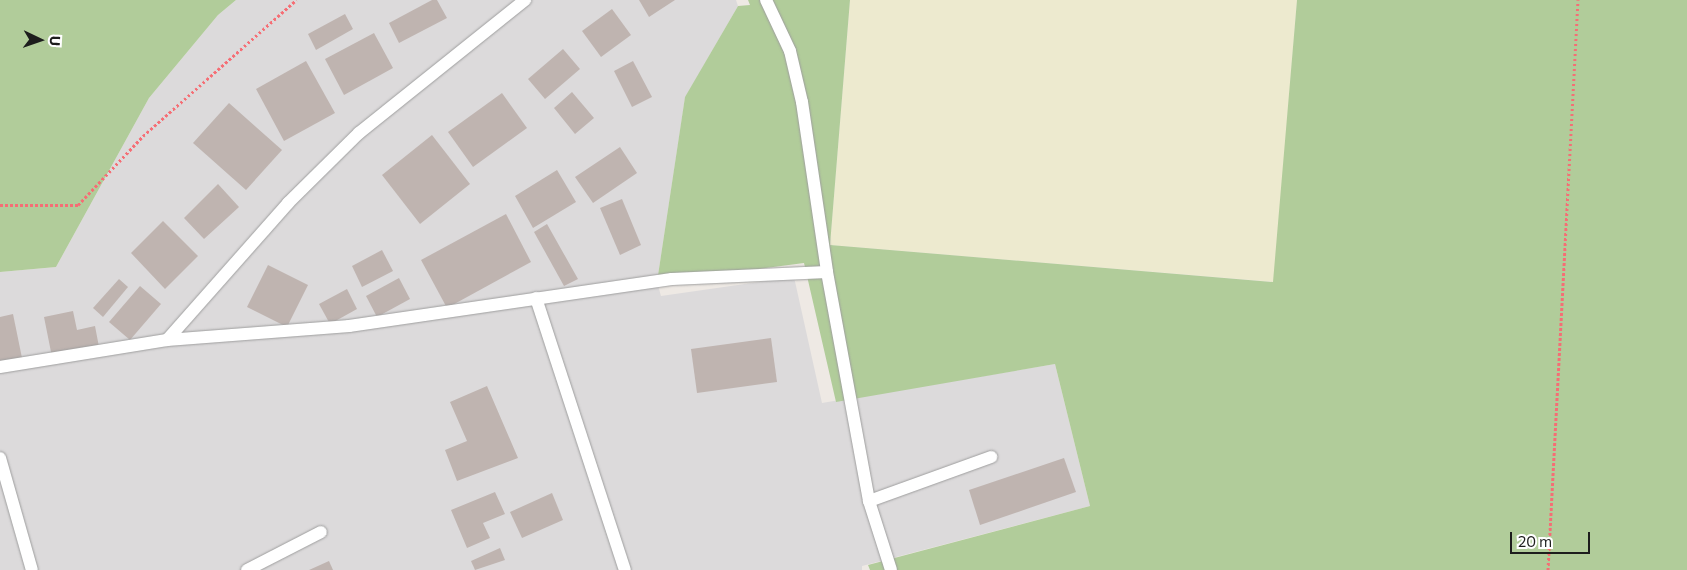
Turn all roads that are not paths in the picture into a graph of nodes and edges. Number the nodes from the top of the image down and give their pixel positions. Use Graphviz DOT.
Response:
graph roads {
  1 [pos="525,0"];
  2 [pos="766,0"];
  3 [pos="827,272"];
  4 [pos="536,298"];
  5 [pos="167,340"];
  6 [pos="0,367"];
  7 [pos="991,456"];
  8 [pos="0,458"];
  9 [pos="870,502"];
  10 [pos="321,532"];
  11 [pos="32,570"];
  12 [pos="247,570"];
  13 [pos="625,570"];
  14 [pos="891,570"];
  1 -- 5 [label="lane"];
  2 -- 3 [label="lane"];
  3 -- 4 [label="lane"];
  3 -- 9 [label="lane"];
  4 -- 5 [label="lane"];
  4 -- 13 [label="lane"];
  5 -- 6 [label="lane"];
  7 -- 9 [label="lane"];
  8 -- 11 [label="lane"];
  9 -- 14 [label="lane"];
  10 -- 12 [label="lane"];
}
